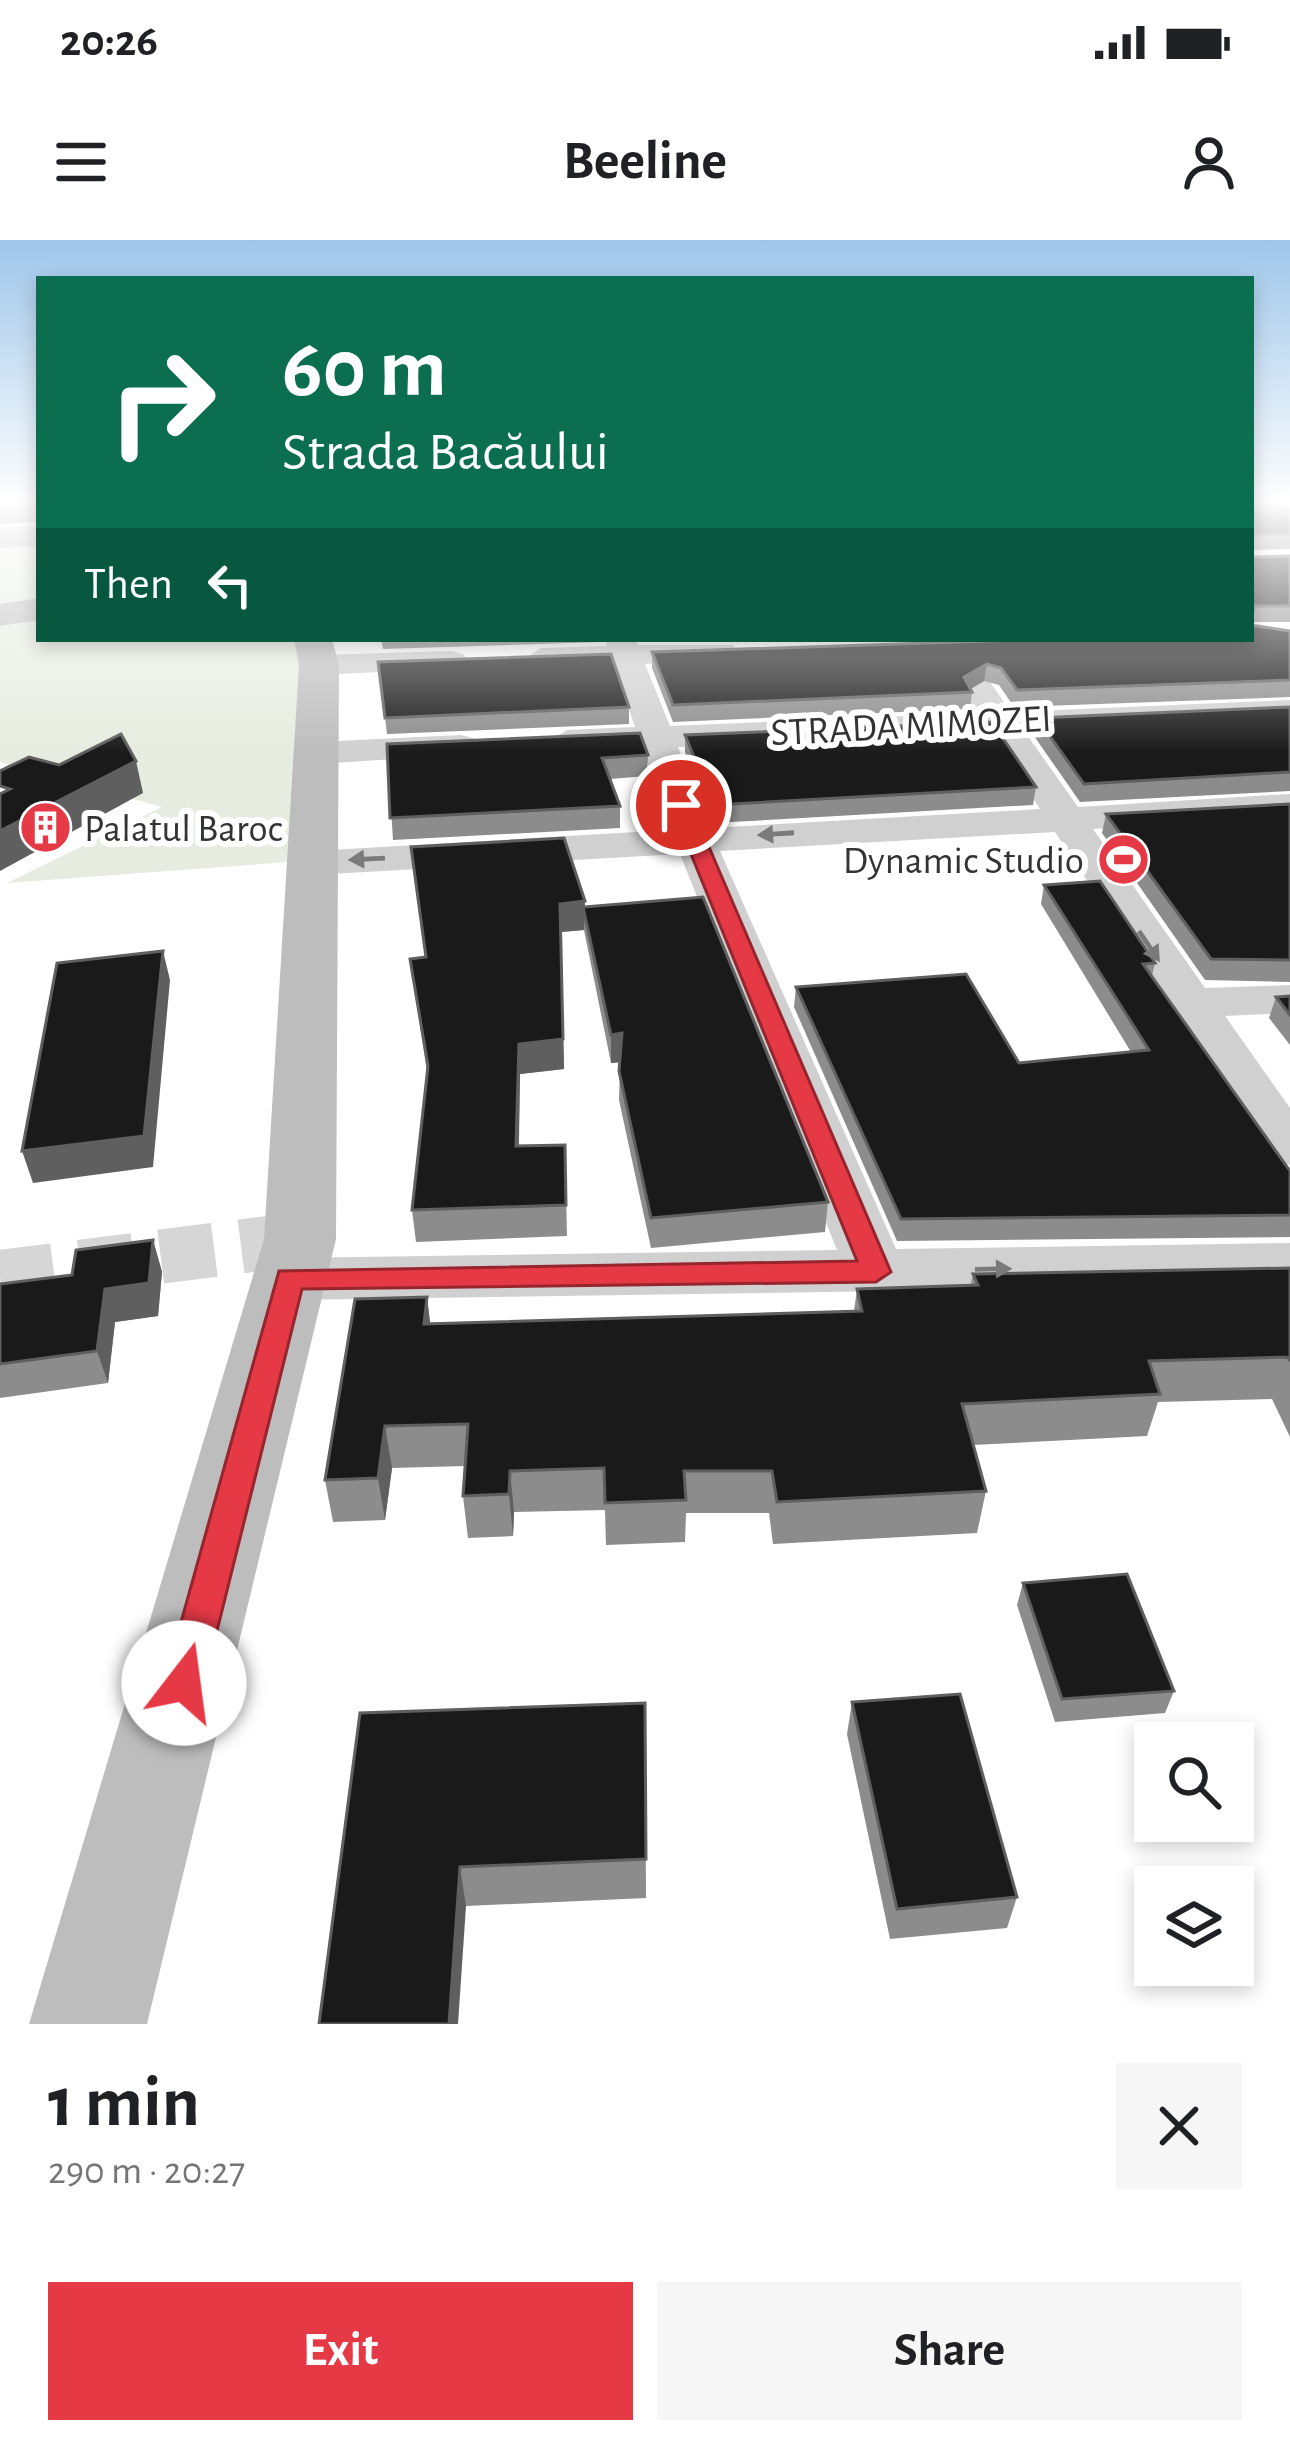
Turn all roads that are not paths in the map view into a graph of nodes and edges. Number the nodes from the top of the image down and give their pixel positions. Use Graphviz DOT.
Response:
graph roads {
  1 [pos="36,609"];
  2 [pos="0,614"];
  3 [pos="932,644"];
  4 [pos="996,644"];
  5 [pos="621,647"];
  6 [pos="762,651"];
  7 [pos="316,652"];
  8 [pos="1290,710"];
  9 [pos="999,719"];
  10 [pos="656,736"];
  11 [pos="316,753"];
  12 [pos="1290,806"];
  13 [pos="1061,816"];
  14 [pos="694,839"];
  15 [pos="313,862"];
  16 [pos="1290,999"];
  17 [pos="1188,1003"];
  18 [pos="1290,1148"];
  19 [pos="1290,1264"];
  20 [pos="876,1272"];
  21 [pos="290,1279"];
  22 [pos="88,2024"];
  1 -- 2 [label="street"];
  3 -- 4 [label="street"];
  3 -- 9 [label="street"];
  5 -- 6 [label="street"];
  5 -- 7 [label="street"];
  5 -- 10 [label="street"];
  7 -- 11 [label="street"];
  8 -- 9 [label="street, STRADA MIMOZEI"];
  9 -- 10 [label="street, STRADA MIMOZEI"];
  9 -- 13 [label="street"];
  10 -- 11 [label="street, STRADA MIMOZEI"];
  10 -- 14 [label="street"];
  11 -- 15 [label="street"];
  12 -- 13 [label="street"];
  13 -- 14 [label="street, one-way"];
  13 -- 17 [label="street, one-way"];
  14 -- 15 [label="street, one-way"];
  14 -- 20 [label="street"];
  15 -- 21 [label="street"];
  16 -- 17 [label="street"];
  17 -- 18 [label="street"];
  20 -- 19 [label="street, one-way"];
  20 -- 21 [label="street"];
  21 -- 22 [label="street"];
}
